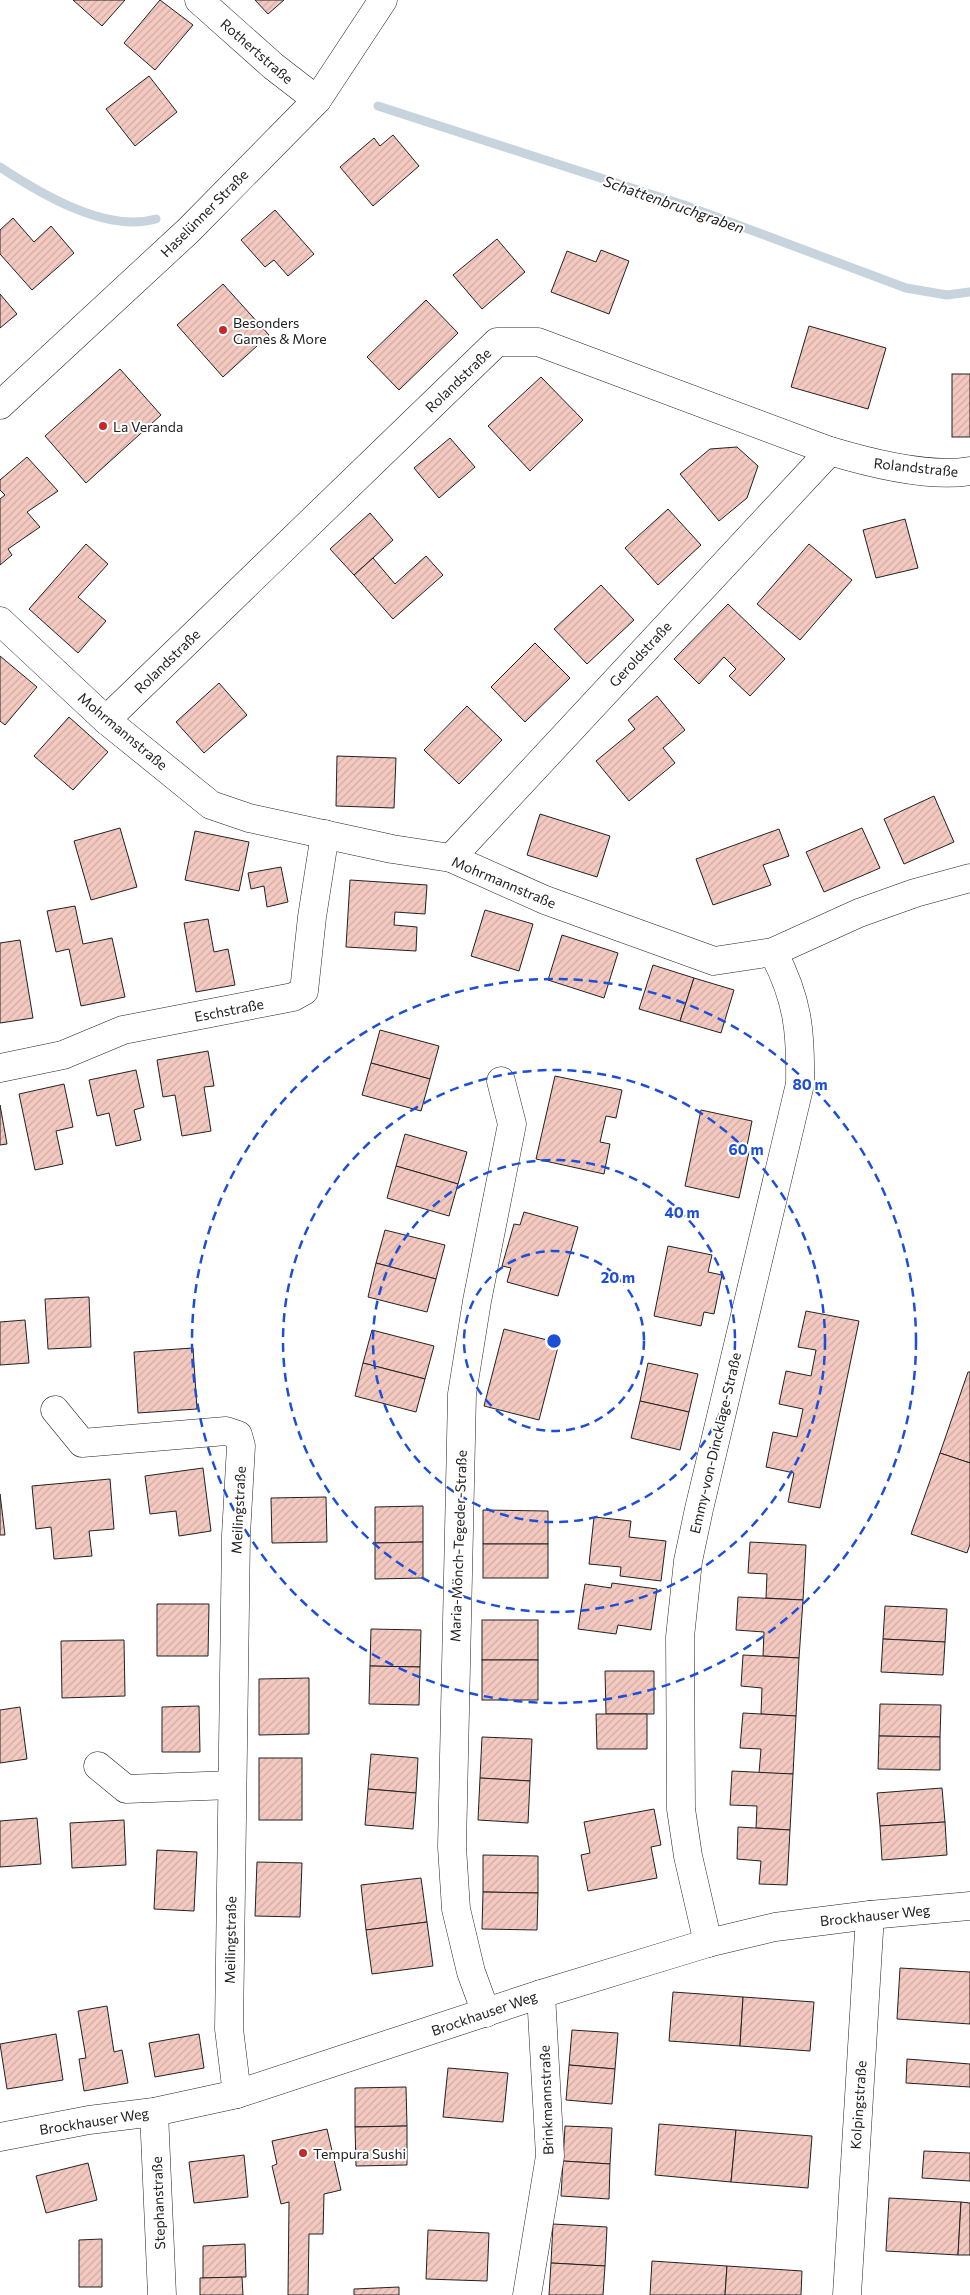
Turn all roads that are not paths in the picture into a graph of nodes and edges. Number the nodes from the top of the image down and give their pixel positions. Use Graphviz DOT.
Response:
graph roads {
  1 [pos="198,0"];
  2 [pos="383,0"];
  3 [pos="317,100"];
  4 [pos="0,404"];
  5 [pos="830,451"];
  6 [pos="970,471"];
  7 [pos="0,621"];
  8 [pos="106,720"];
  9 [pos="325,834"];
  10 [pos="451,858"];
  11 [pos="970,878"];
  12 [pos="773,952"];
  13 [pos="0,1068"];
  14 [pos="502,1081"];
  15 [pos="55,1410"];
  16 [pos="98,1766"];
  17 [pos="232,1785"];
  18 [pos="970,1906"];
  19 [pos="870,1915"];
  20 [pos="708,1943"];
  21 [pos="541,1994"];
  22 [pos="486,2012"];
  23 [pos="237,2094"];
  24 [pos="154,2112"];
  25 [pos="0,2137"];
  26 [pos="162,2295"];
  27 [pos="527,2295"];
  28 [pos="847,2295"];
  1 -- 3 [label="street, Rothertstraße"];
  2 -- 3 [label="street, Haselünner Straße"];
  3 -- 4 [label="street, Haselünner Straße"];
  5 -- 6 [label="street, Rolandstraße"];
  5 -- 8 [label="street, Rolandstraße"];
  5 -- 10 [label="street, Geroldstraße"];
  7 -- 8 [label="street, Mohrmannstraße"];
  8 -- 9 [label="street, Mohrmannstraße"];
  9 -- 10 [label="street, Mohrmannstraße"];
  9 -- 13 [label="street, Eschstraße"];
  10 -- 12 [label="street, Mohrmannstraße"];
  11 -- 12 [label="street, Mohrmannstraße"];
  12 -- 20 [label="street, Emmy-von-Dincklage-Straße"];
  14 -- 22 [label="street, Maria-Mönch-Tegeder-Straße"];
  15 -- 17 [label="street, Meilingstraße"];
  16 -- 17 [label="street"];
  17 -- 23 [label="street, Meilingstraße"];
  18 -- 19 [label="street, Brockhauser Weg"];
  19 -- 20 [label="street, Brockhauser Weg"];
  19 -- 28 [label="street, Kolpingstraße"];
  20 -- 21 [label="street, Brockhauser Weg"];
  21 -- 22 [label="street, Brockhauser Weg"];
  21 -- 27 [label="street, Brinkmannstraße"];
  22 -- 23 [label="street, Brockhauser Weg"];
  23 -- 24 [label="street, Brockhauser Weg"];
  24 -- 25 [label="street, Brockhauser Weg"];
  24 -- 26 [label="street, Stephanstraße"];
}
